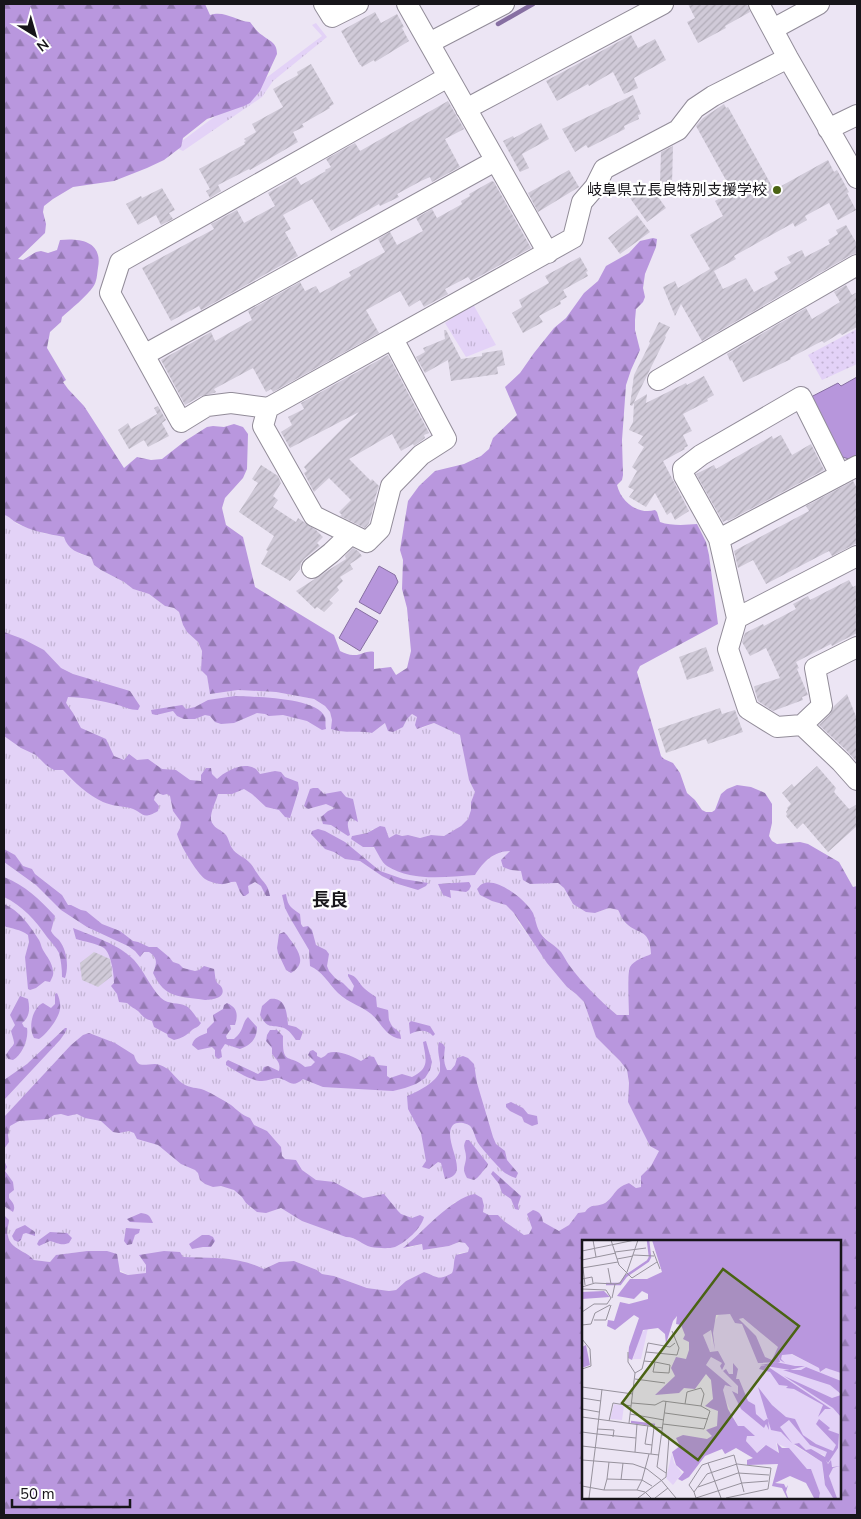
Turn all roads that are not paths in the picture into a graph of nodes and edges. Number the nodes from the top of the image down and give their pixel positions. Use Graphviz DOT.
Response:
graph roads {
  1 [pos="324,4"];
  2 [pos="358,4"];
  3 [pos="407,4"];
  4 [pos="663,4"];
  5 [pos="759,4"];
  6 [pos="819,4"];
  7 [pos="498,5"];
  8 [pos="772,29"];
  9 [pos="429,43"];
  10 [pos="788,58"];
  11 [pos="448,77"];
  12 [pos="466,109"];
  13 [pos="857,114"];
  14 [pos="828,129"];
  15 [pos="495,161"];
  16 [pos="857,178"];
  17 [pos="548,253"];
  18 [pos="857,265"];
  19 [pos="393,339"];
  20 [pos="144,355"];
  21 [pos="658,380"];
  22 [pos="268,408"];
  23 [pos="857,466"];
  24 [pos="840,476"];
  25 [pos="351,534"];
  26 [pos="719,539"];
  27 [pos="857,556"];
  28 [pos="312,568"];
  29 [pos="737,618"];
  30 [pos="857,647"];
  31 [pos="802,725"];
  32 [pos="857,780"];
  1 -- 2 [label="street"];
  3 -- 9 [label="street"];
  4 -- 12 [label="street"];
  5 -- 8 [label="street"];
  6 -- 8 [label="street"];
  7 -- 9 [label="street"];
  8 -- 10 [label="street"];
  9 -- 11 [label="street"];
  10 -- 14 [label="street"];
  10 -- 17 [label="street"];
  11 -- 12 [label="street"];
  11 -- 20 [label="street"];
  12 -- 15 [label="street"];
  13 -- 14 [label="street"];
  14 -- 16 [label="street"];
  15 -- 17 [label="street"];
  15 -- 20 [label="street"];
  17 -- 19 [label="street"];
  18 -- 21 [label="street"];
  19 -- 22 [label="street"];
  19 -- 25 [label="street"];
  20 -- 22 [label="street"];
  22 -- 25 [label="street"];
  23 -- 24 [label="street"];
  24 -- 26 [label="street"];
  24 -- 26 [label="street"];
  25 -- 28 [label="street"];
  26 -- 29 [label="street"];
  27 -- 29 [label="street"];
  29 -- 31 [label="street"];
  30 -- 31 [label="street"];
  31 -- 32 [label="street"];
}
